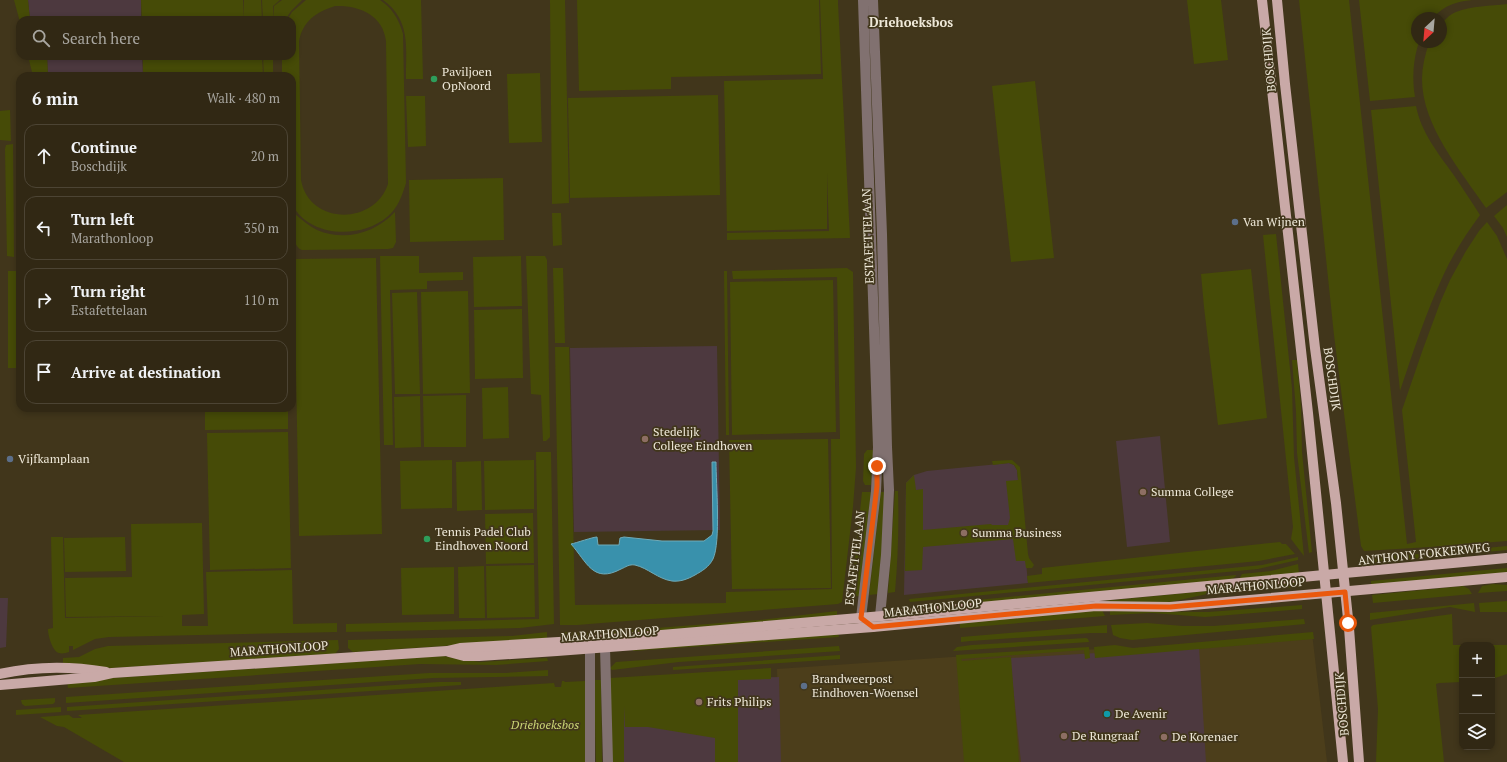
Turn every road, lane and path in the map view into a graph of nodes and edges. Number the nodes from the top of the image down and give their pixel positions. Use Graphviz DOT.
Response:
graph roads {
  1 [pos="863,0"];
  2 [pos="873,0"];
  3 [pos="1262,0"];
  4 [pos="1277,0"];
  5 [pos="1507,558"];
  6 [pos="1343,574"];
  7 [pos="1324,576"];
  8 [pos="1507,577"];
  9 [pos="1345,592"];
  10 [pos="1326,594"];
  11 [pos="880,616"];
  12 [pos="861,618"];
  13 [pos="873,627"];
  14 [pos="598,639"];
  15 [pos="605,648"];
  16 [pos="590,649"];
  17 [pos="447,651"];
  18 [pos="112,673"];
  19 [pos="0,674"];
  20 [pos="0,685"];
  21 [pos="590,762"];
  22 [pos="608,762"];
  23 [pos="1343,762"];
  24 [pos="1359,762"];
  1 -- 12 [label="street, ESTAFETTELAAN"];
  2 -- 11 [label="street, ESTAFETTELAAN"];
  3 -- 7 [label="main road, BOSCHDIJK"];
  4 -- 6 [label="main road, BOSCHDIJK"];
  5 -- 6 [label="main road, ANTHONY FOKKERWEG"];
  6 -- 7 [label="main road, ANTHONY FOKKERWEG"];
  6 -- 9 [label="main road, BOSCHDIJK"];
  7 -- 10 [label="main road, BOSCHDIJK"];
  7 -- 11 [label="main road, MARATHONLOOP"];
  8 -- 9 [label="main road"];
  9 -- 10 [label="main road, MARATHONLOOP"];
  9 -- 24 [label="main road, BOSCHDIJK"];
  10 -- 13 [label="main road, MARATHONLOOP"];
  10 -- 23 [label="main road, BOSCHDIJK"];
  11 -- 12 [label="main road, MARATHONLOOP"];
  11 -- 13 [label="street, ESTAFETTELAAN"];
  12 -- 13 [label="street, ESTAFETTELAAN"];
  12 -- 14 [label="main road, MARATHONLOOP"];
  13 -- 15 [label="main road, MARATHONLOOP"];
  14 -- 15 [label="street"];
  14 -- 16 [label="street"];
  14 -- 17 [label="main road, MARATHONLOOP"];
  15 -- 16 [label="main road, MARATHONLOOP"];
  15 -- 22 [label="street"];
  16 -- 17 [label="main road, MARATHONLOOP"];
  16 -- 21 [label="street"];
  17 -- 18 [label="main road, MARATHONLOOP"];
  18 -- 19 [label="main road, MARATHONLOOP"];
  18 -- 20 [label="main road, MARATHONLOOP"];
}
